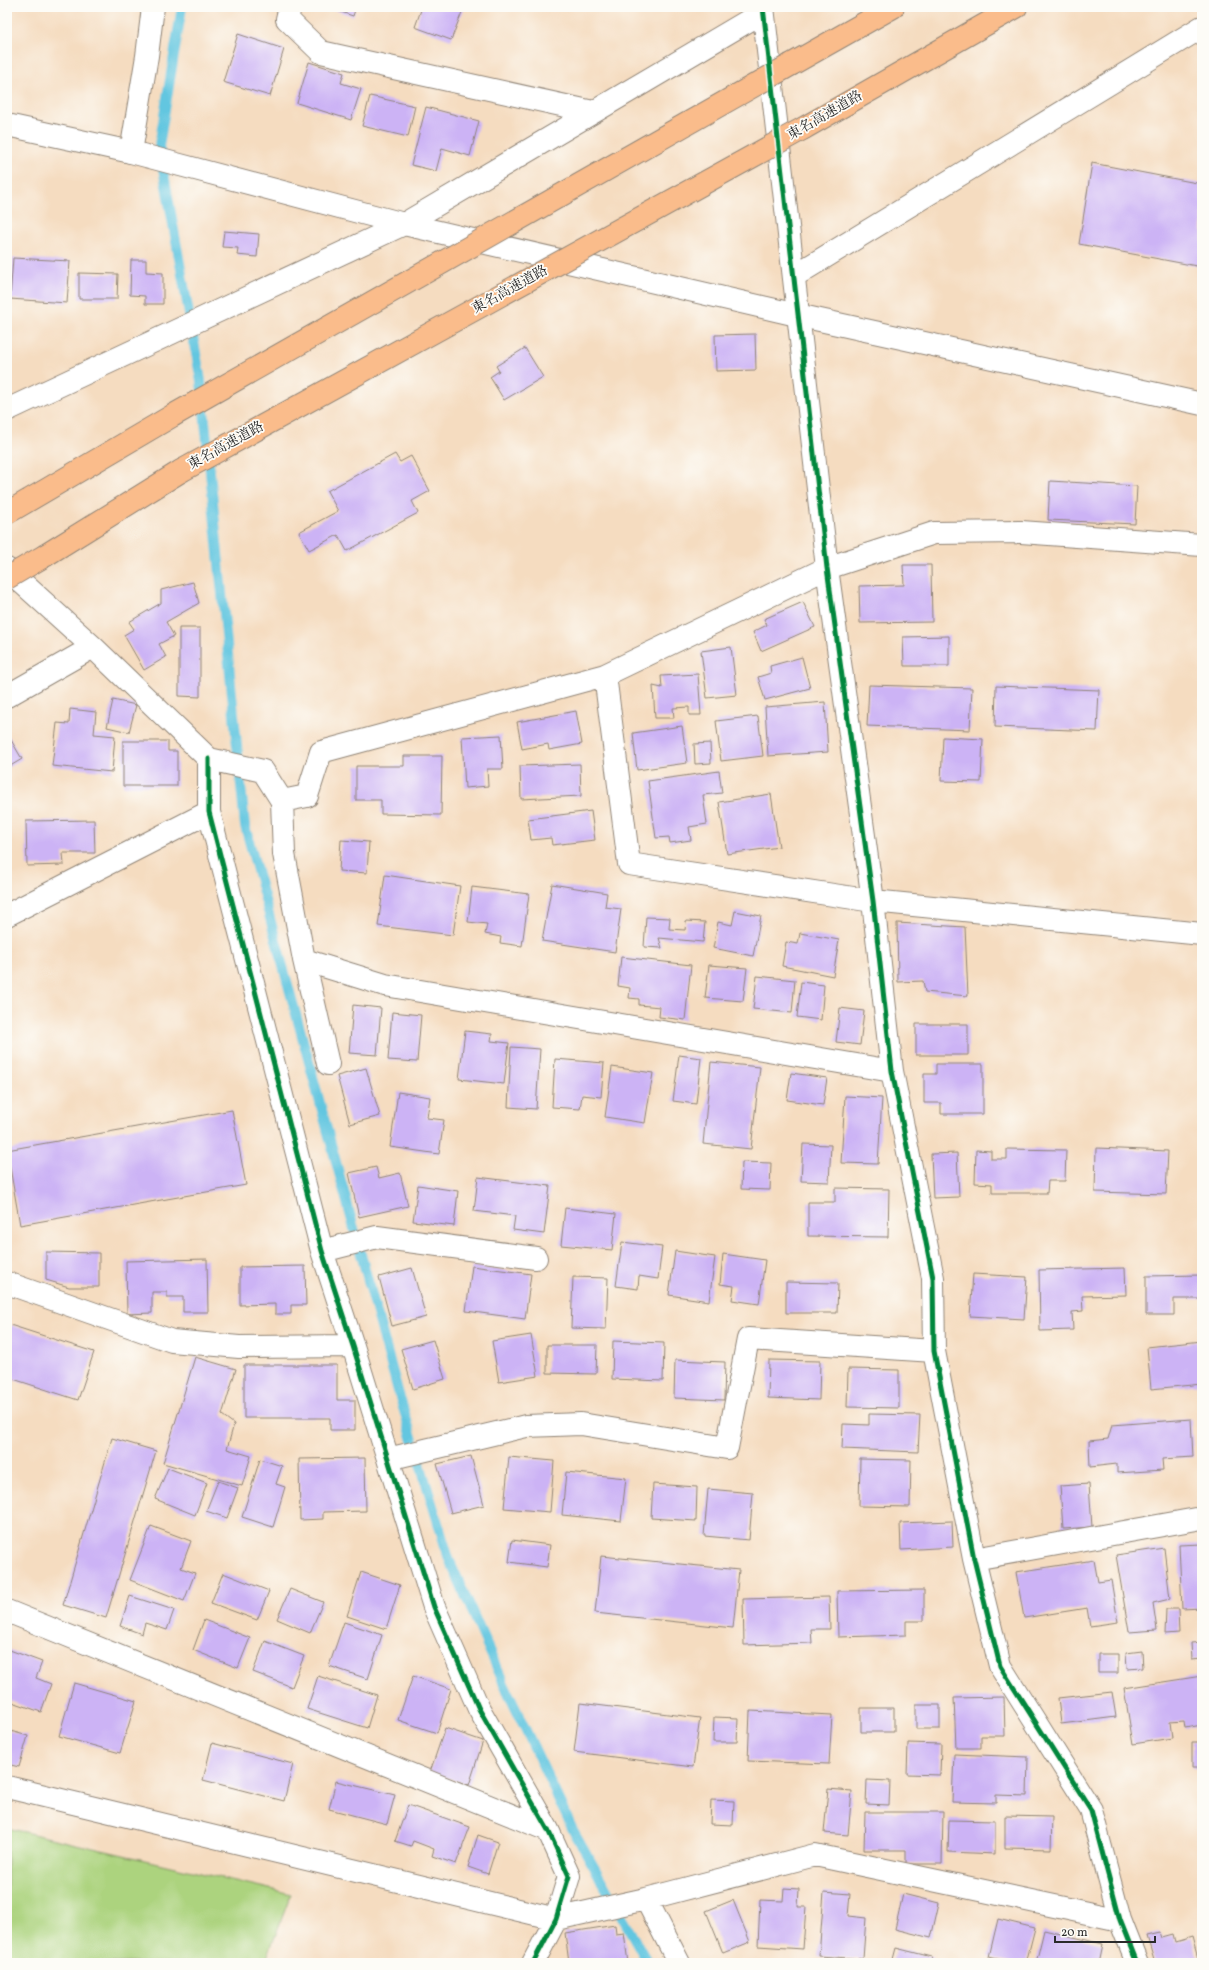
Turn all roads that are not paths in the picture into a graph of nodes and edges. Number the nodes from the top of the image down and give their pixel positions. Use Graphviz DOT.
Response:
graph roads {
  1 [pos="153,7"];
  2 [pos="290,7"];
  3 [pos="893,7"];
  4 [pos="1016,7"];
  5 [pos="763,9"];
  6 [pos="1202,27"];
  7 [pos="593,112"];
  8 [pos="7,125"];
  9 [pos="130,152"];
  10 [pos="404,224"];
  11 [pos="794,276"];
  12 [pos="797,316"];
  13 [pos="1202,404"];
  14 [pos="7,410"];
  15 [pos="7,513"];
  16 [pos="1202,545"];
  17 [pos="827,568"];
  18 [pos="7,570"];
  19 [pos="7,578"];
  20 [pos="93,647"];
  21 [pos="605,674"];
  22 [pos="7,696"];
  23 [pos="212,760"];
  24 [pos="282,801"];
  25 [pos="209,812"];
  26 [pos="873,900"];
  27 [pos="7,915"];
  28 [pos="1202,934"];
  29 [pos="304,960"];
  30 [pos="328,1064"];
  31 [pos="892,1071"];
  32 [pos="329,1250"];
  33 [pos="536,1258"];
  34 [pos="7,1283"];
  35 [pos="353,1346"];
  36 [pos="934,1351"];
  37 [pos="392,1458"];
  38 [pos="1202,1518"];
  39 [pos="974,1558"];
  40 [pos="7,1611"];
  41 [pos="7,1787"];
  42 [pos="548,1830"];
  43 [pos="642,1900"];
  44 [pos="556,1919"];
  45 [pos="1120,1920"];
  46 [pos="533,1963"];
  47 [pos="680,1963"];
  48 [pos="1137,1963"];
  1 -- 9 [label="street"];
  2 -- 7 [label="street"];
  3 -- 15 [label="highway, bridge"];
  4 -- 19 [label="highway, 東名高速道路, bridge"];
  5 -- 7 [label="street"];
  5 -- 11 [label="street"];
  6 -- 11 [label="street"];
  7 -- 10 [label="street"];
  8 -- 9 [label="street"];
  9 -- 10 [label="street"];
  10 -- 12 [label="street"];
  10 -- 14 [label="street"];
  11 -- 12 [label="street"];
  12 -- 13 [label="street"];
  12 -- 17 [label="street"];
  16 -- 17 [label="street"];
  17 -- 21 [label="street"];
  17 -- 26 [label="street"];
  18 -- 20 [label="street"];
  20 -- 22 [label="street"];
  20 -- 23 [label="street"];
  21 -- 24 [label="street"];
  21 -- 26 [label="street"];
  23 -- 24 [label="street"];
  23 -- 25 [label="street"];
  24 -- 29 [label="street"];
  25 -- 27 [label="street"];
  25 -- 32 [label="street"];
  26 -- 28 [label="street"];
  26 -- 31 [label="street"];
  29 -- 30 [label="street"];
  29 -- 31 [label="street"];
  31 -- 36 [label="street"];
  32 -- 33 [label="street"];
  32 -- 35 [label="street"];
  34 -- 35 [label="street"];
  35 -- 37 [label="street"];
  36 -- 37 [label="street"];
  36 -- 39 [label="street"];
  37 -- 42 [label="street"];
  38 -- 39 [label="street"];
  39 -- 45 [label="street"];
  40 -- 42 [label="street"];
  41 -- 44 [label="street"];
  42 -- 44 [label="street"];
  43 -- 44 [label="street"];
  43 -- 45 [label="street"];
  43 -- 47 [label="street"];
  44 -- 46 [label="street"];
  45 -- 48 [label="street"];
}
